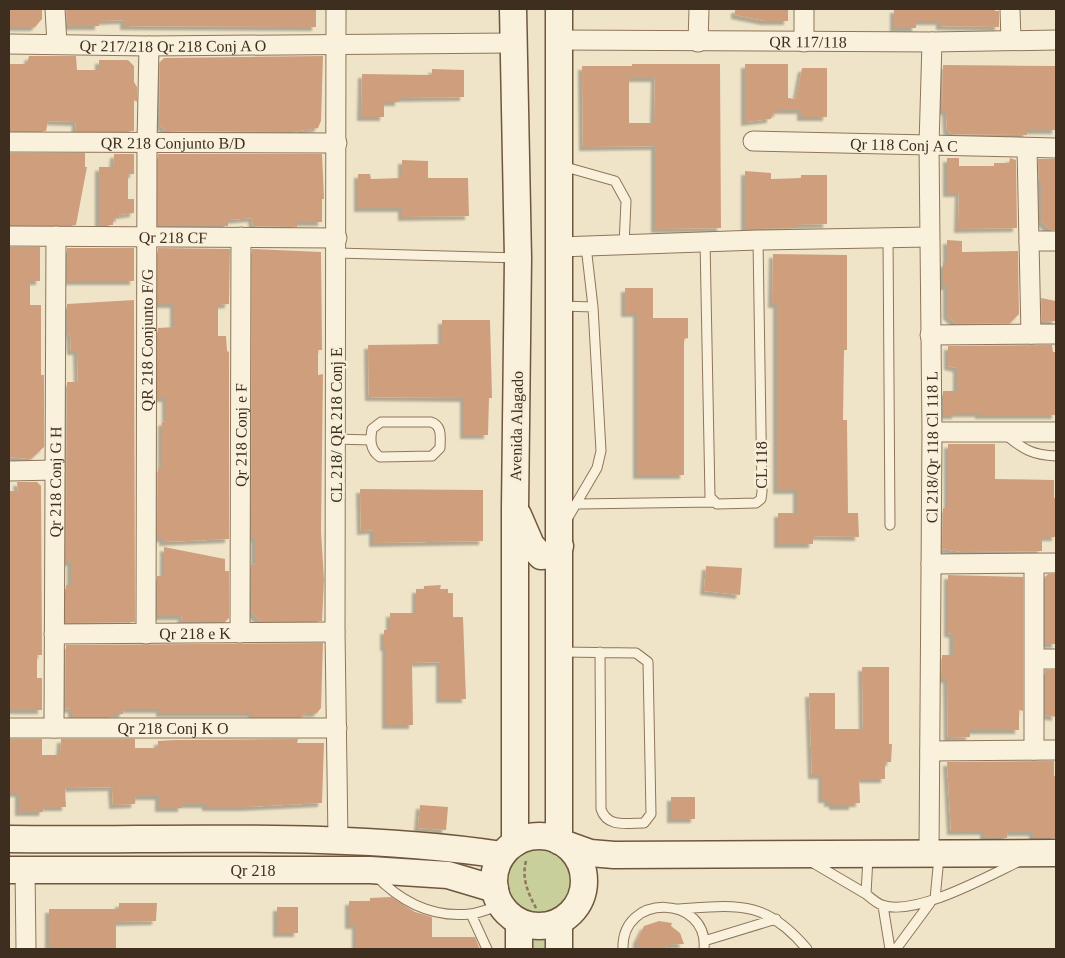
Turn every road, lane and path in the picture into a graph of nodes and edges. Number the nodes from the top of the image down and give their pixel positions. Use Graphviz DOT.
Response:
graph roads {
  1 [pos="55,9"];
  2 [pos="336,9"];
  3 [pos="513,9"];
  4 [pos="559,9"];
  5 [pos="699,9"];
  6 [pos="804,9"];
  7 [pos="1010,9"];
  8 [pos="559,40"];
  9 [pos="1011,40"];
  10 [pos="1056,40"];
  11 [pos="698,42"];
  12 [pos="804,42"];
  13 [pos="932,42"];
  14 [pos="513,43"];
  15 [pos="9,44"];
  16 [pos="57,44"];
  17 [pos="337,44"];
  18 [pos="149,46"];
  19 [pos="753,141"];
  20 [pos="9,142"];
  21 [pos="147,142"];
  22 [pos="337,143"];
  23 [pos="929,145"];
  24 [pos="1027,148"];
  25 [pos="1056,148"];
  26 [pos="559,166"];
  27 [pos="518,211"];
  28 [pos="559,211"];
  29 [pos="147,235"];
  30 [pos="9,236"];
  31 [pos="56,236"];
  32 [pos="241,237"];
  33 [pos="888,237"];
  34 [pos="929,237"];
  35 [pos="758,240"];
  36 [pos="705,241"];
  37 [pos="1029,241"];
  38 [pos="1056,241"];
  39 [pos="337,245"];
  40 [pos="624,245"];
  41 [pos="586,246"];
  42 [pos="559,247"];
  43 [pos="518,258"];
  44 [pos="559,274"];
  45 [pos="559,306"];
  46 [pos="593,307"];
  47 [pos="1030,334"];
  48 [pos="1056,334"];
  49 [pos="930,335"];
  50 [pos="932,432"];
  51 [pos="1002,432"];
  52 [pos="1056,432"];
  53 [pos="336,439"];
  54 [pos="370,440"];
  55 [pos="1056,456"];
  56 [pos="55,470"];
  57 [pos="9,471"];
  58 [pos="713,502"];
  59 [pos="578,504"];
  60 [pos="515,508"];
  61 [pos="890,525"];
  62 [pos="560,539"];
  63 [pos="1056,563"];
  64 [pos="931,564"];
  65 [pos="1034,564"];
  66 [pos="335,632"];
  67 [pos="54,634"];
  68 [pos="146,634"];
  69 [pos="240,634"];
  70 [pos="560,652"];
  71 [pos="600,652"];
  72 [pos="1035,659"];
  73 [pos="1056,659"];
  74 [pos="9,728"];
  75 [pos="54,728"];
  76 [pos="337,728"];
  77 [pos="1034,750"];
  78 [pos="1056,750"];
  79 [pos="930,751"];
  80 [pos="9,839"];
  81 [pos="73,840"];
  82 [pos="338,840"];
  83 [pos="562,843"];
  84 [pos="509,849"];
  85 [pos="934,853"];
  86 [pos="1049,853"];
  87 [pos="800,854"];
  88 [pos="868,854"];
  89 [pos="614,855"];
  90 [pos="73,869"];
  91 [pos="17,870"];
  92 [pos="370,870"];
  93 [pos="584,886"];
  94 [pos="866,894"];
  95 [pos="933,900"];
  96 [pos="505,905"];
  97 [pos="883,906"];
  98 [pos="677,908"];
  99 [pos="471,914"];
  100 [pos="776,919"];
  101 [pos="559,922"];
  102 [pos="706,946"];
  103 [pos="26,949"];
  104 [pos="487,949"];
  105 [pos="518,949"];
  106 [pos="559,949"];
  107 [pos="623,949"];
  108 [pos="807,949"];
  109 [pos="890,949"];
  110 [pos="896,949"];
  1 -- 16 [label="street"];
  2 -- 17 [label="street, CL 218/ QR 218 Conj E"];
  3 -- 14 [label="main road, Avenida Alagado"];
  4 -- 8 [label="main road"];
  5 -- 11 [label="street"];
  6 -- 12 [label="street"];
  7 -- 9 [label="street"];
  8 -- 11 [label="street, QR 117/118"];
  8 -- 26 [label="main road"];
  9 -- 10 [label="street, QR 117/118"];
  9 -- 13 [label="street, QR 117/118"];
  11 -- 12 [label="street, QR 117/118"];
  12 -- 13 [label="street, QR 117/118"];
  13 -- 23 [label="street, Cl 218/Qr 118 Cl 118 L"];
  14 -- 17 [label="street, Qr 217/218 Qr 218 Conj A O"];
  14 -- 27 [label="main road, Avenida Alagado"];
  15 -- 16 [label="street, Qr 217/218 Qr 218 Conj A O"];
  16 -- 18 [label="street, Qr 217/218 Qr 218 Conj A O"];
  17 -- 18 [label="street, Qr 217/218 Qr 218 Conj A O"];
  17 -- 22 [label="street, CL 218/ QR 218 Conj E"];
  18 -- 21 [label="street, QR 218 Conjunto F/G"];
  19 -- 23 [label="street, Qr 118 Conj A C"];
  20 -- 21 [label="street, QR 218 Conjunto B/D"];
  21 -- 22 [label="street, QR 218 Conjunto B/D"];
  21 -- 29 [label="street, QR 218 Conjunto F/G"];
  22 -- 39 [label="street, CL 218/ QR 218 Conj E"];
  23 -- 24 [label="street, Qr 118 Conj A C"];
  23 -- 34 [label="street, Cl 218/Qr 118 Cl 118 L"];
  24 -- 25 [label="street, Qr 118 Conj A C"];
  24 -- 37 [label="street"];
  26 -- 28 [label="main road"];
  26 -- 40 [label="lane"];
  27 -- 28 [label="main road"];
  27 -- 43 [label="main road, Avenida Alagado"];
  28 -- 42 [label="main road"];
  29 -- 31 [label="street, Qr 218 CF"];
  29 -- 32 [label="street, Qr 218 CF"];
  29 -- 68 [label="street, QR 218 Conjunto F/G"];
  30 -- 31 [label="street, Qr 218 CF"];
  31 -- 56 [label="street, Qr 218 Conj G H"];
  32 -- 39 [label="street, Qr 218 CF"];
  32 -- 69 [label="street, Qr 218 Conj e F"];
  33 -- 34 [label="street"];
  33 -- 35 [label="street"];
  33 -- 61 [label="lane"];
  34 -- 49 [label="street, Cl 218/Qr 118 Cl 118 L"];
  35 -- 36 [label="street"];
  35 -- 58 [label="lane, CL 118"];
  36 -- 40 [label="street"];
  36 -- 58 [label="lane"];
  37 -- 38 [label="street"];
  37 -- 47 [label="street"];
  39 -- 43 [label="lane"];
  39 -- 53 [label="street, CL 218/ QR 218 Conj E"];
  40 -- 41 [label="street"];
  41 -- 42 [label="street"];
  41 -- 46 [label="lane"];
  42 -- 44 [label="main road"];
  43 -- 44 [label="main road"];
  43 -- 60 [label="main road, Avenida Alagado"];
  44 -- 45 [label="main road"];
  45 -- 46 [label="lane"];
  45 -- 62 [label="main road"];
  46 -- 59 [label="lane"];
  47 -- 48 [label="street"];
  47 -- 49 [label="street"];
  49 -- 50 [label="street, Cl 218/Qr 118 Cl 118 L"];
  50 -- 51 [label="street"];
  50 -- 64 [label="street, Cl 218/Qr 118 Cl 118 L"];
  51 -- 52 [label="street"];
  51 -- 55 [label="lane"];
  53 -- 54 [label="lane"];
  53 -- 66 [label="street, CL 218/ QR 218 Conj E"];
  54 -- 54 [label="lane"];
  56 -- 57 [label="street"];
  56 -- 67 [label="street, Qr 218 Conj G H"];
  58 -- 59 [label="lane"];
  59 -- 62 [label="lane"];
  60 -- 62 [label="main road"];
  60 -- 84 [label="main road, Avenida Alagado"];
  62 -- 70 [label="main road"];
  63 -- 65 [label="street"];
  64 -- 65 [label="street"];
  64 -- 79 [label="street, Cl 218/Qr 118 Cl 118 L"];
  65 -- 72 [label="street"];
  66 -- 69 [label="street, Qr 218 e K"];
  66 -- 76 [label="street, CL 218/ QR 218 Conj E"];
  67 -- 68 [label="street, Qr 218 e K"];
  67 -- 75 [label="street, Qr 218 Conj G H"];
  68 -- 69 [label="street, Qr 218 e K"];
  70 -- 71 [label="lane"];
  70 -- 83 [label="main road"];
  71 -- 71 [label="lane"];
  72 -- 73 [label="street"];
  72 -- 77 [label="street"];
  74 -- 75 [label="street, Qr 218 Conj K O"];
  75 -- 76 [label="street, Qr 218 Conj K O"];
  76 -- 82 [label="street, CL 218/ QR 218 Conj E"];
  77 -- 78 [label="street"];
  77 -- 79 [label="street"];
  79 -- 85 [label="street, Cl 218/Qr 118 Cl 118 L"];
  80 -- 81 [label="main road"];
  81 -- 82 [label="main road"];
  81 -- 90 [label="main road"];
  82 -- 84 [label="main road"];
  83 -- 84 [label="main road"];
  83 -- 89 [label="main road"];
  83 -- 93 [label="main road"];
  84 -- 96 [label="main road, Avenida Alagado"];
  85 -- 86 [label="main road"];
  85 -- 88 [label="main road"];
  85 -- 95 [label="lane"];
  86 -- 95 [label="lane"];
  87 -- 88 [label="main road"];
  87 -- 89 [label="main road"];
  87 -- 94 [label="lane"];
  88 -- 94 [label="lane"];
  89 -- 93 [label="main road"];
  90 -- 91 [label="main road, Qr 218"];
  90 -- 92 [label="main road, Qr 218"];
  91 -- 103 [label="street"];
  92 -- 96 [label="main road, Qr 218"];
  92 -- 99 [label="lane"];
  93 -- 101 [label="main road"];
  94 -- 97 [label="lane"];
  95 -- 97 [label="lane"];
  95 -- 110 [label="lane"];
  96 -- 99 [label="lane"];
  96 -- 101 [label="main road"];
  96 -- 105 [label="main road, Avenida Alagado"];
  97 -- 109 [label="lane"];
  98 -- 100 [label="lane"];
  98 -- 102 [label="lane"];
  98 -- 107 [label="lane"];
  99 -- 104 [label="lane"];
  100 -- 102 [label="lane"];
  100 -- 108 [label="lane"];
  101 -- 106 [label="main road"];
}
